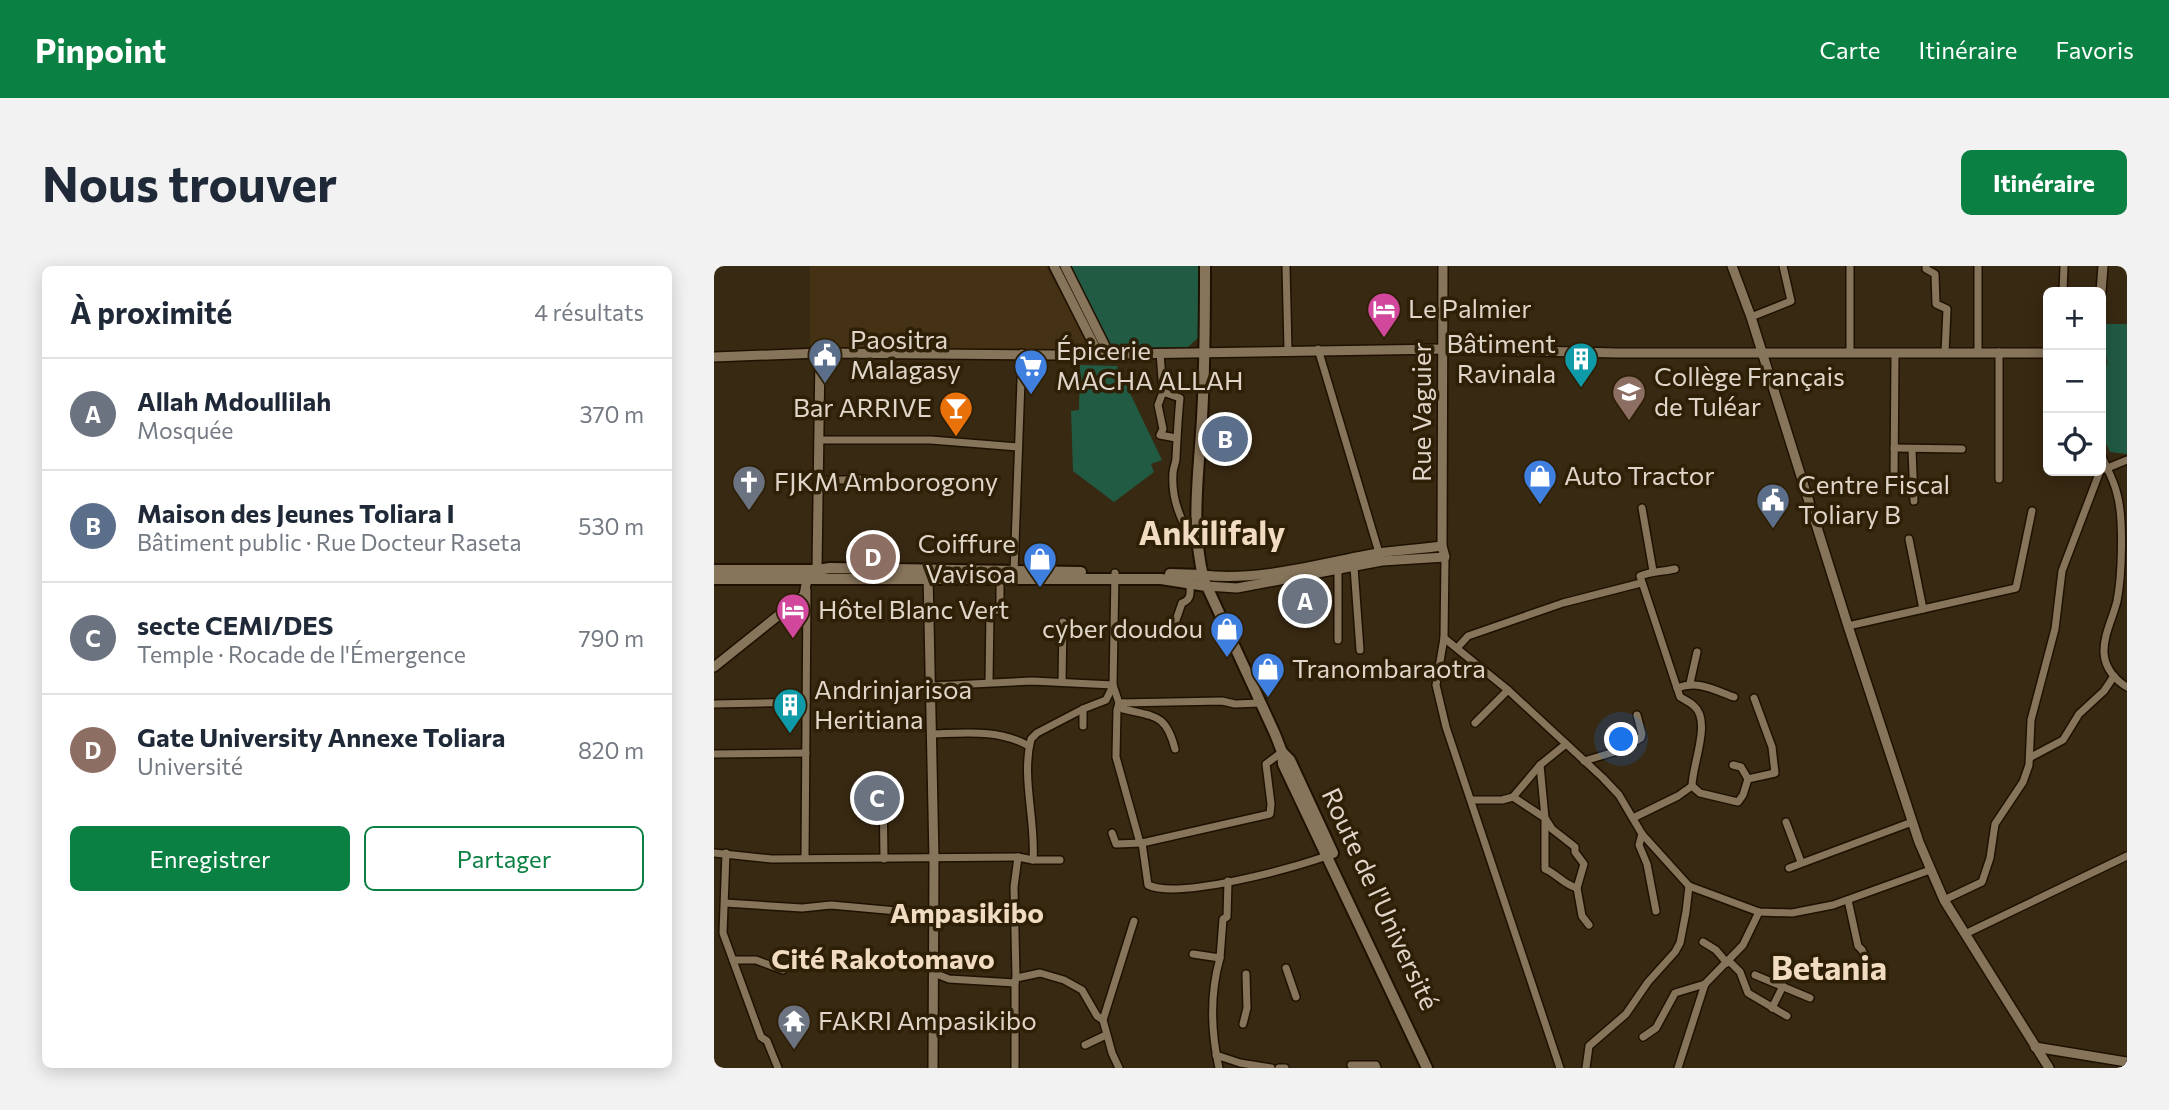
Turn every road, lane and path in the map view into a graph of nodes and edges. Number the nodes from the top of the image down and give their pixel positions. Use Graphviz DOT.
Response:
graph roads {
  1 [pos="1054,266"];
  2 [pos="1065,266"];
  3 [pos="1205,266"];
  4 [pos="1286,266"];
  5 [pos="1443,266"];
  6 [pos="1732,266"];
  7 [pos="1783,266"];
  8 [pos="1850,266"];
  9 [pos="1926,266"];
  10 [pos="1978,266"];
  11 [pos="2064,266"];
  12 [pos="2103,266"];
  13 [pos="2063,287"];
  14 [pos="2101,287"];
  15 [pos="1751,317"];
  16 [pos="1318,349"];
  17 [pos="1443,349"];
  18 [pos="1288,350"];
  19 [pos="1762,351"];
  20 [pos="1206,352"];
  21 [pos="1850,352"];
  22 [pos="1978,352"];
  23 [pos="1999,352"];
  24 [pos="1022,353"];
  25 [pos="1160,353"];
  26 [pos="1895,353"];
  27 [pos="1945,353"];
  28 [pos="2043,353"];
  29 [pos="820,354"];
  30 [pos="1098,354"];
  31 [pos="1109,354"];
  32 [pos="714,356"];
  33 [pos="1163,392"];
  34 [pos="1161,416"];
  35 [pos="1178,419"];
  36 [pos="1176,438"];
  37 [pos="819,440"];
  38 [pos="1018,447"];
  39 [pos="1894,448"];
  40 [pos="1912,449"];
  41 [pos="1962,449"];
  42 [pos="2127,460"];
  43 [pos="2106,468"];
  44 [pos="2100,476"];
  45 [pos="2106,476"];
  46 [pos="864,479"];
  47 [pos="1999,479"];
  48 [pos="818,481"];
  49 [pos="1894,483"];
  50 [pos="1913,501"];
  51 [pos="1642,508"];
  52 [pos="2032,511"];
  53 [pos="1909,539"];
  54 [pos="1198,546"];
  55 [pos="1442,546"];
  56 [pos="1380,557"];
  57 [pos="1445,557"];
  58 [pos="1354,567"];
  59 [pos="1675,569"];
  60 [pos="714,570"];
  61 [pos="817,570"];
  62 [pos="1338,570"];
  63 [pos="1653,571"];
  64 [pos="1014,572"];
  65 [pos="928,575"];
  66 [pos="1202,575"];
  67 [pos="1115,576"];
  68 [pos="714,579"];
  69 [pos="807,579"];
  70 [pos="1000,581"];
  71 [pos="1190,583"];
  72 [pos="1641,583"];
  73 [pos="1206,586"];
  74 [pos="1923,609"];
  75 [pos="1063,622"];
  76 [pos="1175,623"];
  77 [pos="1848,626"];
  78 [pos="1444,638"];
  79 [pos="1338,640"];
  80 [pos="1458,648"];
  81 [pos="1360,650"];
  82 [pos="1697,652"];
  83 [pos="714,667"];
  84 [pos="2113,676"];
  85 [pos="989,682"];
  86 [pos="1062,682"];
  87 [pos="1690,683"];
  88 [pos="1114,685"];
  89 [pos="931,686"];
  90 [pos="2127,687"];
  91 [pos="1677,688"];
  92 [pos="1508,690"];
  93 [pos="1734,697"];
  94 [pos="1754,698"];
  95 [pos="806,702"];
  96 [pos="1122,703"];
  97 [pos="1260,703"];
  98 [pos="714,704"];
  99 [pos="1083,709"];
  100 [pos="1637,715"];
  101 [pos="1475,723"];
  102 [pos="1083,726"];
  103 [pos="932,734"];
  104 [pos="1566,744"];
  105 [pos="1029,746"];
  106 [pos="1175,749"];
  107 [pos="1282,752"];
  108 [pos="806,753"];
  109 [pos="714,754"];
  110 [pos="2031,757"];
  111 [pos="1584,761"];
  112 [pos="1540,765"];
  113 [pos="1733,765"];
  114 [pos="1748,779"];
  115 [pos="883,786"];
  116 [pos="1692,786"];
  117 [pos="1513,797"];
  118 [pos="1472,800"];
  119 [pos="1545,818"];
  120 [pos="1633,818"];
  121 [pos="1786,822"];
  122 [pos="1912,822"];
  123 [pos="1112,833"];
  124 [pos="1642,834"];
  125 [pos="1141,843"];
  126 [pos="714,853"];
  127 [pos="726,853"];
  128 [pos="1327,856"];
  129 [pos="2127,856"];
  130 [pos="1018,857"];
  131 [pos="805,858"];
  132 [pos="934,858"];
  133 [pos="884,859"];
  134 [pos="1033,860"];
  135 [pos="1060,860"];
  136 [pos="1801,862"];
  137 [pos="1789,868"];
  138 [pos="1930,870"];
  139 [pos="1228,881"];
  140 [pos="1689,886"];
  141 [pos="1577,888"];
  142 [pos="1848,900"];
  143 [pos="1944,900"];
  144 [pos="725,903"];
  145 [pos="934,911"];
  146 [pos="1656,911"];
  147 [pos="1759,912"];
  148 [pos="1134,921"];
  149 [pos="1589,925"];
  150 [pos="723,933"];
  151 [pos="714,934"];
  152 [pos="1965,934"];
  153 [pos="1703,942"];
  154 [pos="1193,954"];
  155 [pos="1220,958"];
  156 [pos="733,960"];
  157 [pos="1728,962"];
  158 [pos="1870,967"];
  159 [pos="1286,968"];
  160 [pos="783,970"];
  161 [pos="934,973"];
  162 [pos="1245,974"];
  163 [pos="1755,975"];
  164 [pos="1015,981"];
  165 [pos="1705,984"];
  166 [pos="1783,986"];
  167 [pos="1296,997"];
  168 [pos="1810,998"];
  169 [pos="1772,1008"];
  170 [pos="1787,1016"];
  171 [pos="1103,1020"];
  172 [pos="1243,1024"];
  173 [pos="1106,1035"];
  174 [pos="1643,1037"];
  175 [pos="1085,1045"];
  176 [pos="2035,1047"];
  177 [pos="1216,1055"];
  178 [pos="2127,1062"];
  179 [pos="1351,1065"];
  180 [pos="778,1068"];
  181 [pos="933,1068"];
  182 [pos="1015,1068"];
  183 [pos="1119,1068"];
  184 [pos="1219,1068"];
  185 [pos="1271,1068"];
  186 [pos="1279,1068"];
  187 [pos="1285,1068"];
  188 [pos="1377,1068"];
  189 [pos="1427,1068"];
  190 [pos="1433,1068"];
  191 [pos="1560,1068"];
  192 [pos="1586,1068"];
  193 [pos="1678,1068"];
  194 [pos="2049,1068"];
  1 -- 30 [label="street"];
  2 -- 31 [label="street"];
  3 -- 20 [label="main road, Route de l'Université"];
  4 -- 18 [label="street"];
  5 -- 17 [label="street, Rue Vaguier"];
  6 -- 15 [label="street"];
  7 -- 15 [label="street"];
  8 -- 21 [label="street"];
  9 -- 27 [label="street"];
  10 -- 22 [label="street"];
  11 -- 13 [label="street"];
  12 -- 14 [label="street"];
  15 -- 19 [label="street"];
  16 -- 17 [label="street"];
  16 -- 18 [label="street"];
  16 -- 56 [label="street"];
  17 -- 19 [label="street"];
  17 -- 55 [label="street, Rue Vaguier"];
  18 -- 20 [label="street"];
  19 -- 21 [label="street"];
  19 -- 77 [label="street"];
  20 -- 25 [label="street"];
  20 -- 54 [label="main road, Route de l'Université"];
  21 -- 26 [label="street"];
  22 -- 23 [label="street"];
  22 -- 27 [label="street"];
  23 -- 28 [label="street"];
  23 -- 47 [label="street"];
  24 -- 29 [label="street"];
  24 -- 30 [label="street"];
  24 -- 38 [label="street"];
  25 -- 31 [label="street"];
  25 -- 33 [label="street"];
  26 -- 27 [label="street"];
  26 -- 39 [label="street"];
  29 -- 32 [label="street"];
  29 -- 37 [label="street"];
  30 -- 31 [label="street"];
  33 -- 34 [label="street"];
  33 -- 35 [label="street"];
  34 -- 35 [label="street"];
  34 -- 36 [label="street"];
  35 -- 36 [label="street"];
  36 -- 54 [label="street"];
  37 -- 38 [label="street"];
  37 -- 48 [label="street"];
  38 -- 64 [label="street"];
  39 -- 40 [label="street"];
  39 -- 49 [label="street"];
  40 -- 41 [label="street"];
  40 -- 50 [label="street"];
  42 -- 43 [label="street"];
  44 -- 110 [label="street"];
  45 -- 84 [label="street"];
  46 -- 48 [label="street"];
  48 -- 61 [label="street"];
  51 -- 63 [label="street"];
  52 -- 74 [label="street"];
  53 -- 74 [label="street"];
  54 -- 66 [label="main road, Route de l'Université"];
  55 -- 56 [label="street"];
  55 -- 57 [label="street, Rue Vaguier"];
  56 -- 57 [label="street"];
  56 -- 58 [label="street"];
  56 -- 66 [label="street"];
  57 -- 78 [label="street"];
  58 -- 62 [label="street"];
  58 -- 81 [label="street"];
  59 -- 63 [label="street"];
  60 -- 61 [label="main road"];
  61 -- 65 [label="main road"];
  61 -- 69 [label="street"];
  62 -- 73 [label="street"];
  62 -- 79 [label="street"];
  63 -- 72 [label="street"];
  64 -- 65 [label="main road"];
  64 -- 67 [label="main road"];
  65 -- 69 [label="main road"];
  65 -- 70 [label="main road"];
  65 -- 89 [label="street"];
  66 -- 67 [label="main road"];
  66 -- 73 [label="main road, Route de l'Université"];
  67 -- 70 [label="main road"];
  67 -- 71 [label="main road"];
  67 -- 88 [label="street"];
  68 -- 69 [label="main road"];
  69 -- 83 [label="street"];
  69 -- 95 [label="street"];
  70 -- 85 [label="street"];
  71 -- 73 [label="main road"];
  71 -- 76 [label="street"];
  72 -- 80 [label="street"];
  72 -- 91 [label="street"];
  73 -- 97 [label="main road, Route de l'Université"];
  74 -- 77 [label="street"];
  75 -- 86 [label="street"];
  77 -- 122 [label="street"];
  78 -- 80 [label="street"];
  78 -- 118 [label="street"];
  80 -- 92 [label="street"];
  82 -- 87 [label="street"];
  84 -- 90 [label="street"];
  84 -- 110 [label="street"];
  85 -- 86 [label="street"];
  85 -- 89 [label="street"];
  86 -- 88 [label="street"];
  87 -- 91 [label="street"];
  87 -- 93 [label="street"];
  88 -- 96 [label="street"];
  88 -- 99 [label="street"];
  89 -- 103 [label="street"];
  91 -- 116 [label="street"];
  92 -- 101 [label="street"];
  92 -- 104 [label="street"];
  94 -- 114 [label="street"];
  95 -- 98 [label="street"];
  95 -- 108 [label="street"];
  96 -- 97 [label="street"];
  96 -- 106 [label="street"];
  96 -- 125 [label="street"];
  97 -- 107 [label="main road, Route de l'Université"];
  99 -- 102 [label="street"];
  99 -- 105 [label="street"];
  100 -- 111 [label="street"];
  103 -- 105 [label="street"];
  103 -- 132 [label="street"];
  104 -- 111 [label="street"];
  104 -- 112 [label="street"];
  105 -- 134 [label="street"];
  107 -- 125 [label="street"];
  107 -- 128 [label="main road, Route de l'Université"];
  107 -- 190 [label="main road, Route de l'Université"];
  108 -- 109 [label="street"];
  108 -- 131 [label="street"];
  110 -- 143 [label="street"];
  111 -- 120 [label="street"];
  112 -- 117 [label="street"];
  112 -- 119 [label="street"];
  113 -- 114 [label="street"];
  114 -- 116 [label="street"];
  115 -- 133 [label="street"];
  116 -- 120 [label="street"];
  117 -- 118 [label="street"];
  117 -- 119 [label="street"];
  118 -- 191 [label="street"];
  119 -- 141 [label="street"];
  119 -- 141 [label="street"];
  120 -- 124 [label="street"];
  121 -- 136 [label="street"];
  122 -- 136 [label="street"];
  122 -- 138 [label="street"];
  123 -- 125 [label="street"];
  124 -- 140 [label="street"];
  124 -- 146 [label="street"];
  125 -- 139 [label="street"];
  126 -- 127 [label="street"];
  127 -- 131 [label="street"];
  127 -- 144 [label="street"];
  128 -- 139 [label="street"];
  128 -- 189 [label="main road, Route de l'Université"];
  129 -- 152 [label="street"];
  130 -- 132 [label="street"];
  130 -- 134 [label="street"];
  130 -- 164 [label="street"];
  131 -- 133 [label="street"];
  132 -- 133 [label="street"];
  132 -- 145 [label="street"];
  134 -- 135 [label="street"];
  136 -- 137 [label="street"];
  138 -- 142 [label="street"];
  138 -- 143 [label="street"];
  139 -- 155 [label="street"];
  140 -- 147 [label="street"];
  140 -- 192 [label="street"];
  141 -- 149 [label="street"];
  142 -- 147 [label="street"];
  142 -- 158 [label="street"];
  143 -- 152 [label="street"];
  144 -- 145 [label="street"];
  144 -- 150 [label="street"];
  145 -- 161 [label="street"];
  147 -- 157 [label="street"];
  148 -- 171 [label="street"];
  150 -- 151 [label="street"];
  150 -- 156 [label="street"];
  152 -- 176 [label="street"];
  153 -- 157 [label="street"];
  154 -- 155 [label="street"];
  155 -- 177 [label="street"];
  156 -- 160 [label="street"];
  156 -- 180 [label="street"];
  157 -- 165 [label="street"];
  157 -- 169 [label="street"];
  159 -- 167 [label="street"];
  161 -- 164 [label="street"];
  161 -- 181 [label="street"];
  162 -- 172 [label="street"];
  163 -- 166 [label="street"];
  164 -- 171 [label="street"];
  164 -- 182 [label="street"];
  165 -- 174 [label="street"];
  165 -- 193 [label="street"];
  166 -- 168 [label="street"];
  166 -- 169 [label="street"];
  169 -- 170 [label="street"];
  171 -- 173 [label="street"];
  173 -- 175 [label="street"];
  173 -- 183 [label="street"];
  176 -- 178 [label="street"];
  176 -- 194 [label="street"];
  177 -- 184 [label="street"];
  177 -- 185 [label="street"];
  179 -- 188 [label="street"];
  186 -- 187 [label="street"];
}
